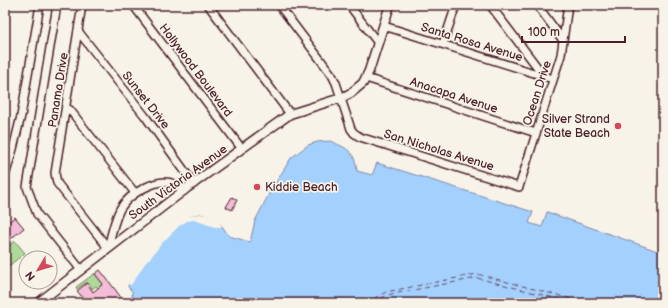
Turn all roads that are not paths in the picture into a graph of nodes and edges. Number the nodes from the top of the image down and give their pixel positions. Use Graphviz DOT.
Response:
graph roads {
  1 [pos="40,5"];
  2 [pos="57,5"];
  3 [pos="82,5"];
  4 [pos="133,5"];
  5 [pos="208,5"];
  6 [pos="279,5"];
  7 [pos="349,5"];
  8 [pos="390,5"];
  9 [pos="456,5"];
  10 [pos="490,5"];
  11 [pos="537,5"];
  12 [pos="568,5"];
  13 [pos="384,26"];
  14 [pos="78,30"];
  15 [pos="562,39"];
  16 [pos="378,43"];
  17 [pos="443,44"];
  18 [pos="544,76"];
  19 [pos="366,78"];
  20 [pos="553,79"];
  21 [pos="341,98"];
  22 [pos="66,108"];
  23 [pos="290,114"];
  24 [pos="536,132"];
  25 [pos="242,149"];
  26 [pos="5,176"];
  27 [pos="194,184"];
  28 [pos="518,187"];
  29 [pos="184,191"];
  30 [pos="135,193"];
  31 [pos="108,248"];
  32 [pos="81,270"];
  33 [pos="38,303"];
  1 -- 26 [label="street"];
  2 -- 32 [label="street"];
  3 -- 14 [label="street, Panama Drive"];
  4 -- 25 [label="street, Hollywood Boulevard"];
  5 -- 23 [label="street"];
  6 -- 21 [label="street"];
  7 -- 16 [label="street"];
  8 -- 13 [label="street"];
  9 -- 17 [label="street"];
  10 -- 18 [label="street"];
  11 -- 15 [label="street"];
  12 -- 15 [label="street, Ocean Drive"];
  13 -- 16 [label="street"];
  13 -- 17 [label="street, Santa Rosa Avenue"];
  14 -- 22 [label="street, Panama Drive"];
  14 -- 27 [label="street, Sunset Drive"];
  15 -- 20 [label="street, Ocean Drive"];
  16 -- 19 [label="street"];
  17 -- 18 [label="street, Santa Rosa Avenue"];
  18 -- 20 [label="street, Santa Rosa Avenue"];
  19 -- 21 [label="street, South Victoria Avenue"];
  19 -- 24 [label="street, Anacapa Avenue"];
  20 -- 24 [label="street, Ocean Drive"];
  21 -- 23 [label="street, South Victoria Avenue"];
  21 -- 28 [label="street, San Nicholas Avenue"];
  22 -- 30 [label="street"];
  22 -- 31 [label="street, Panama Drive"];
  23 -- 25 [label="street, South Victoria Avenue"];
  24 -- 28 [label="street, Ocean Drive"];
  25 -- 27 [label="street, South Victoria Avenue"];
  27 -- 29 [label="street, South Victoria Avenue"];
  29 -- 30 [label="street"];
  29 -- 31 [label="street, South Victoria Avenue"];
  30 -- 31 [label="street"];
  31 -- 32 [label="street, South Victoria Avenue"];
  32 -- 33 [label="street, South Victoria Avenue"];
}
